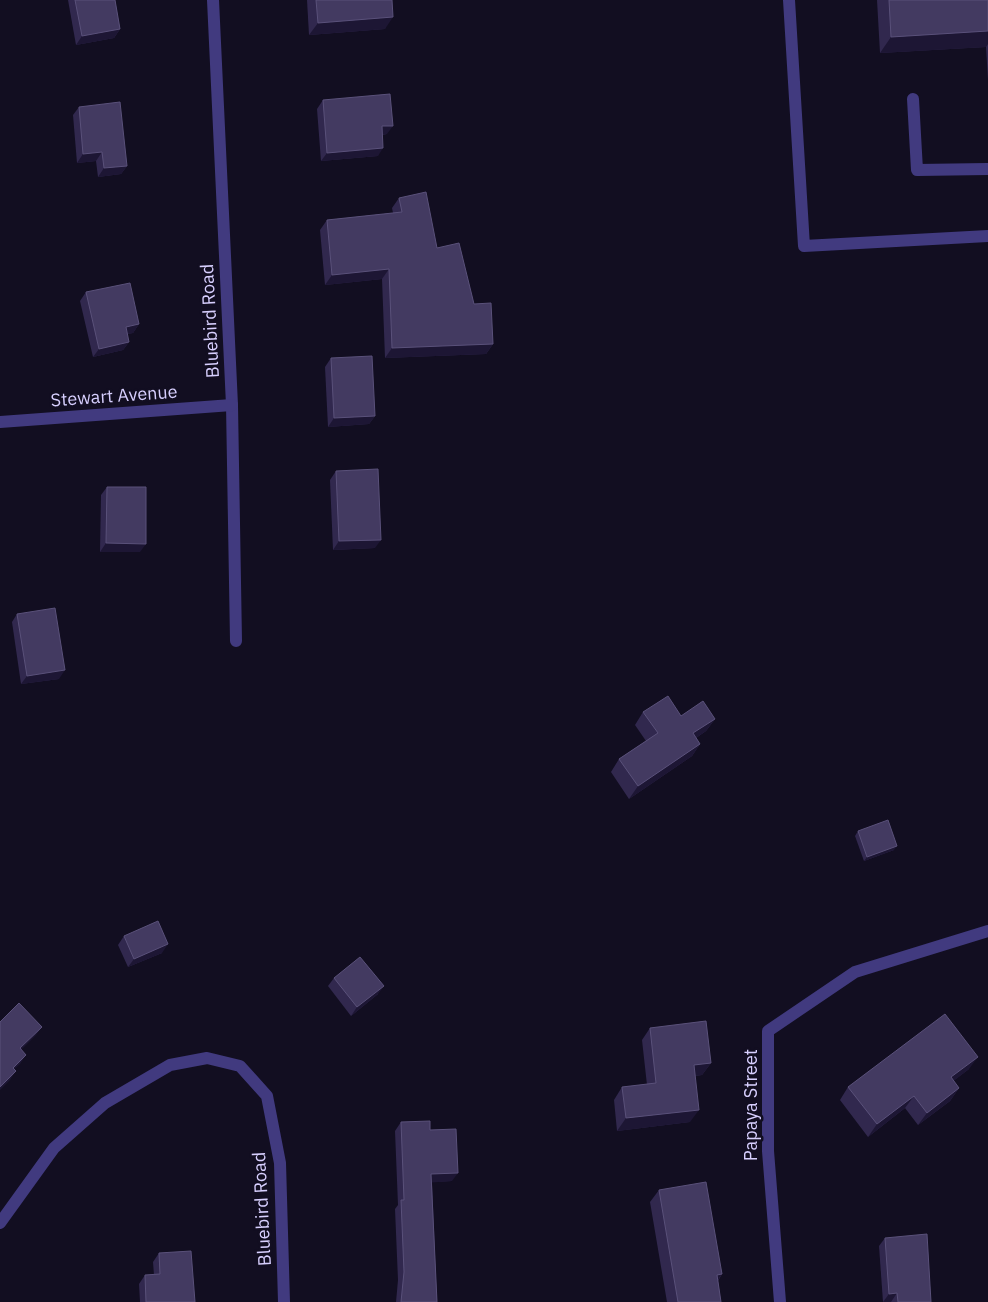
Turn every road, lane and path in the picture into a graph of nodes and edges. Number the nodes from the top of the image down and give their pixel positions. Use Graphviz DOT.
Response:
graph roads {
  1 [pos="213,0"];
  2 [pos="789,0"];
  3 [pos="913,99"];
  4 [pos="988,169"];
  5 [pos="988,236"];
  6 [pos="232,405"];
  7 [pos="0,422"];
  8 [pos="236,641"];
  9 [pos="988,931"];
  10 [pos="0,1223"];
  11 [pos="284,1302"];
  12 [pos="780,1302"];
  1 -- 6 [label="street, Bluebird Road"];
  2 -- 5 [label="street"];
  3 -- 4 [label="street"];
  6 -- 7 [label="street, Stewart Avenue"];
  6 -- 8 [label="street, Bluebird Road"];
  9 -- 12 [label="street, Papaya Street"];
  10 -- 11 [label="street, Bluebird Road"];
}
